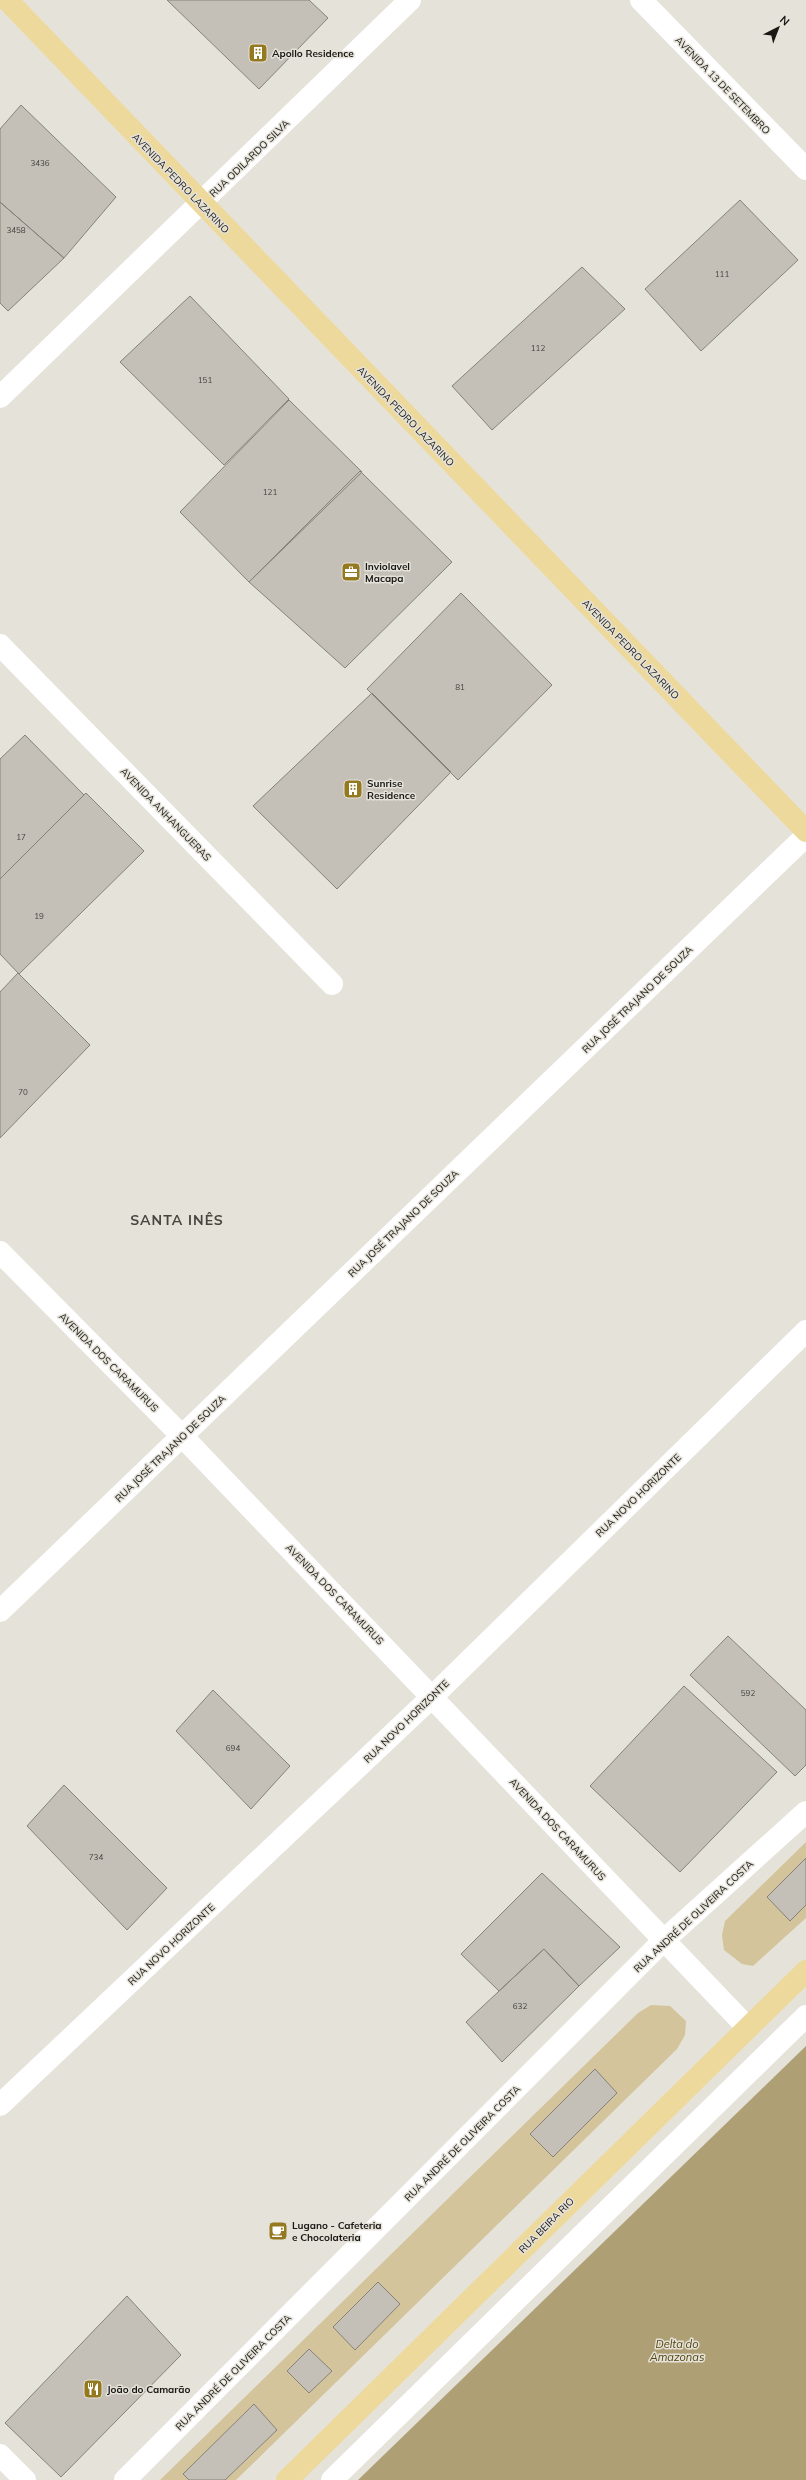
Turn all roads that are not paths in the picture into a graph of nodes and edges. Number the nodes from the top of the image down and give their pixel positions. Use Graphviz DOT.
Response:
graph roads {
  1 [pos="7,0"];
  2 [pos="410,0"];
  3 [pos="641,0"];
  4 [pos="806,169"];
  5 [pos="202,204"];
  6 [pos="0,397"];
  7 [pos="0,645"];
  8 [pos="806,831"];
  9 [pos="806,836"];
  10 [pos="332,984"];
  11 [pos="0,1252"];
  12 [pos="806,1331"];
  13 [pos="182,1436"];
  14 [pos="0,1611"];
  15 [pos="433,1696"];
  16 [pos="806,1812"];
  17 [pos="664,1941"];
  18 [pos="806,1970"];
  19 [pos="806,2016"];
  20 [pos="747,2027"];
  21 [pos="0,2105"];
  22 [pos="0,2455"];
  23 [pos="25,2480"];
  24 [pos="125,2480"];
  25 [pos="287,2480"];
  26 [pos="332,2480"];
  1 -- 5 [label="main road, AVENIDA PEDRO LAZARINO"];
  2 -- 5 [label="street, RUA ODILARDO SILVA"];
  3 -- 4 [label="street, AVENIDA 13 DE SETEMBRO"];
  5 -- 6 [label="street, RUA ODILARDO SILVA"];
  5 -- 8 [label="main road, AVENIDA PEDRO LAZARINO"];
  7 -- 10 [label="street, AVENIDA ANHANGUERAS"];
  9 -- 13 [label="street, RUA JOSÉ TRAJANO DE SOUZA"];
  11 -- 13 [label="street, AVENIDA DOS CARAMURUS"];
  12 -- 15 [label="street, RUA NOVO HORIZONTE"];
  13 -- 14 [label="street, RUA JOSÉ TRAJANO DE SOUZA"];
  13 -- 15 [label="street, AVENIDA DOS CARAMURUS"];
  15 -- 17 [label="street, AVENIDA DOS CARAMURUS"];
  15 -- 21 [label="street, RUA NOVO HORIZONTE"];
  16 -- 17 [label="street, RUA ANDRÉ DE OLIVEIRA COSTA"];
  17 -- 20 [label="street, AVENIDA DOS CARAMURUS"];
  17 -- 24 [label="street, RUA ANDRÉ DE OLIVEIRA COSTA"];
  18 -- 20 [label="main road, RUA BEIRA RIO"];
  19 -- 26 [label="street"];
  20 -- 25 [label="main road, RUA BEIRA RIO"];
  22 -- 23 [label="street"];
}
